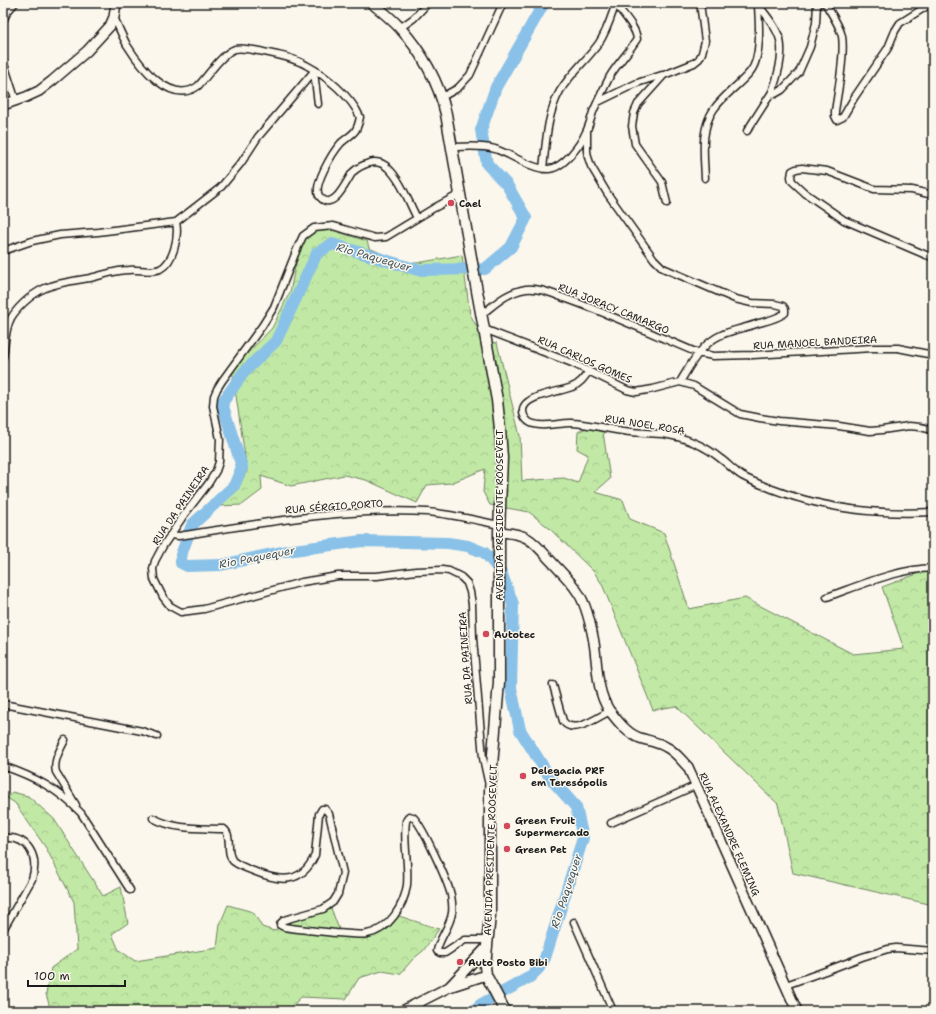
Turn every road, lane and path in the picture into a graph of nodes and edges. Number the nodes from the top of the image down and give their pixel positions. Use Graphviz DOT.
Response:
graph roads {
  1 [pos="15,3"];
  2 [pos="116,3"];
  3 [pos="372,3"];
  4 [pos="428,3"];
  5 [pos="503,3"];
  6 [pos="615,3"];
  7 [pos="700,3"];
  8 [pos="817,3"];
  9 [pos="825,3"];
  10 [pos="932,3"];
  11 [pos="758,4"];
  12 [pos="114,17"];
  13 [pos="3,21"];
  14 [pos="400,28"];
  15 [pos="3,61"];
  16 [pos="315,71"];
  17 [pos="664,75"];
  18 [pos="772,92"];
  19 [pos="442,97"];
  20 [pos="16,101"];
  21 [pos="598,102"];
  22 [pos="318,104"];
  23 [pos="3,105"];
  24 [pos="587,131"];
  25 [pos="747,131"];
  26 [pos="452,147"];
  27 [pos="543,169"];
  28 [pos="705,178"];
  29 [pos="460,194"];
  30 [pos="933,195"];
  31 [pos="667,203"];
  32 [pos="417,218"];
  33 [pos="176,222"];
  34 [pos="3,251"];
  35 [pos="933,257"];
  36 [pos="481,315"];
  37 [pos="484,329"];
  38 [pos="698,353"];
  39 [pos="933,354"];
  40 [pos="3,357"];
  41 [pos="589,371"];
  42 [pos="680,382"];
  43 [pos="933,430"];
  44 [pos="933,512"];
  45 [pos="499,528"];
  46 [pos="170,536"];
  47 [pos="933,568"];
  48 [pos="827,597"];
  49 [pos="553,685"];
  50 [pos="3,704"];
  51 [pos="610,711"];
  52 [pos="157,736"];
  53 [pos="65,740"];
  54 [pos="3,766"];
  55 [pos="697,785"];
  56 [pos="490,790"];
  57 [pos="81,813"];
  58 [pos="153,818"];
  59 [pos="611,823"];
  60 [pos="3,838"];
  61 [pos="130,890"];
  62 [pos="574,922"];
  63 [pos="3,930"];
  64 [pos="487,944"];
  65 [pos="933,951"];
  66 [pos="488,979"];
  67 [pos="786,984"];
  68 [pos="449,987"];
  69 [pos="504,1009"];
  70 [pos="402,1011"];
  71 [pos="613,1011"];
  72 [pos="797,1011"];
  1 -- 13 [label="street"];
  2 -- 12 [label="street"];
  3 -- 14 [label="main road, AVENIDA PRESIDENTE ROOSEVELT"];
  4 -- 14 [label="street"];
  5 -- 19 [label="street"];
  6 -- 21 [label="street"];
  6 -- 27 [label="street"];
  7 -- 17 [label="street"];
  8 -- 18 [label="street"];
  9 -- 10 [label="street"];
  11 -- 18 [label="street"];
  11 -- 28 [label="street"];
  12 -- 16 [label="street"];
  12 -- 20 [label="street"];
  14 -- 19 [label="main road, AVENIDA PRESIDENTE ROOSEVELT"];
  15 -- 20 [label="street"];
  16 -- 22 [label="street"];
  16 -- 32 [label="street"];
  16 -- 33 [label="street"];
  17 -- 21 [label="street"];
  17 -- 31 [label="street"];
  18 -- 25 [label="street"];
  19 -- 26 [label="main road, AVENIDA PRESIDENTE ROOSEVELT"];
  20 -- 23 [label="street"];
  21 -- 24 [label="street"];
  24 -- 27 [label="street"];
  24 -- 38 [label="street"];
  26 -- 27 [label="street"];
  26 -- 29 [label="main road, AVENIDA PRESIDENTE ROOSEVELT"];
  29 -- 32 [label="street, RUA DA PAINEIRA"];
  29 -- 36 [label="main road, AVENIDA PRESIDENTE ROOSEVELT"];
  30 -- 35 [label="street"];
  32 -- 46 [label="street, RUA DA PAINEIRA"];
  33 -- 34 [label="street"];
  33 -- 40 [label="street"];
  36 -- 37 [label="main road, AVENIDA PRESIDENTE ROOSEVELT"];
  36 -- 38 [label="street, RUA JORACY CAMARGO"];
  37 -- 41 [label="street, RUA CARLOS GOMES"];
  37 -- 45 [label="main road, AVENIDA PRESIDENTE ROOSEVELT"];
  38 -- 39 [label="street, RUA MANOEL BANDEIRA"];
  38 -- 42 [label="street"];
  41 -- 42 [label="street, RUA CARLOS GOMES"];
  41 -- 44 [label="street, RUA NOEL ROSA"];
  42 -- 43 [label="street"];
  45 -- 46 [label="street, RUA SÉRGIO PORTO"];
  45 -- 51 [label="street, RUA ALEXANDRE FLEMING"];
  45 -- 56 [label="main road, AVENIDA PRESIDENTE ROOSEVELT"];
  46 -- 56 [label="street, RUA DA PAINEIRA"];
  47 -- 48 [label="street"];
  49 -- 51 [label="street"];
  50 -- 52 [label="street"];
  51 -- 55 [label="street, RUA ALEXANDRE FLEMING"];
  53 -- 57 [label="street"];
  54 -- 57 [label="street"];
  55 -- 59 [label="street"];
  55 -- 67 [label="street, RUA ALEXANDRE FLEMING"];
  56 -- 64 [label="main road, AVENIDA PRESIDENTE ROOSEVELT"];
  57 -- 61 [label="street"];
  58 -- 64 [label="street"];
  60 -- 63 [label="street"];
  62 -- 71 [label="street"];
  64 -- 66 [label="main road, AVENIDA PRESIDENTE ROOSEVELT"];
  64 -- 68 [label="street"];
  65 -- 67 [label="street"];
  66 -- 68 [label="street"];
  66 -- 69 [label="main road"];
  67 -- 72 [label="street, RUA ALEXANDRE FLEMING"];
  68 -- 70 [label="street"];
}
